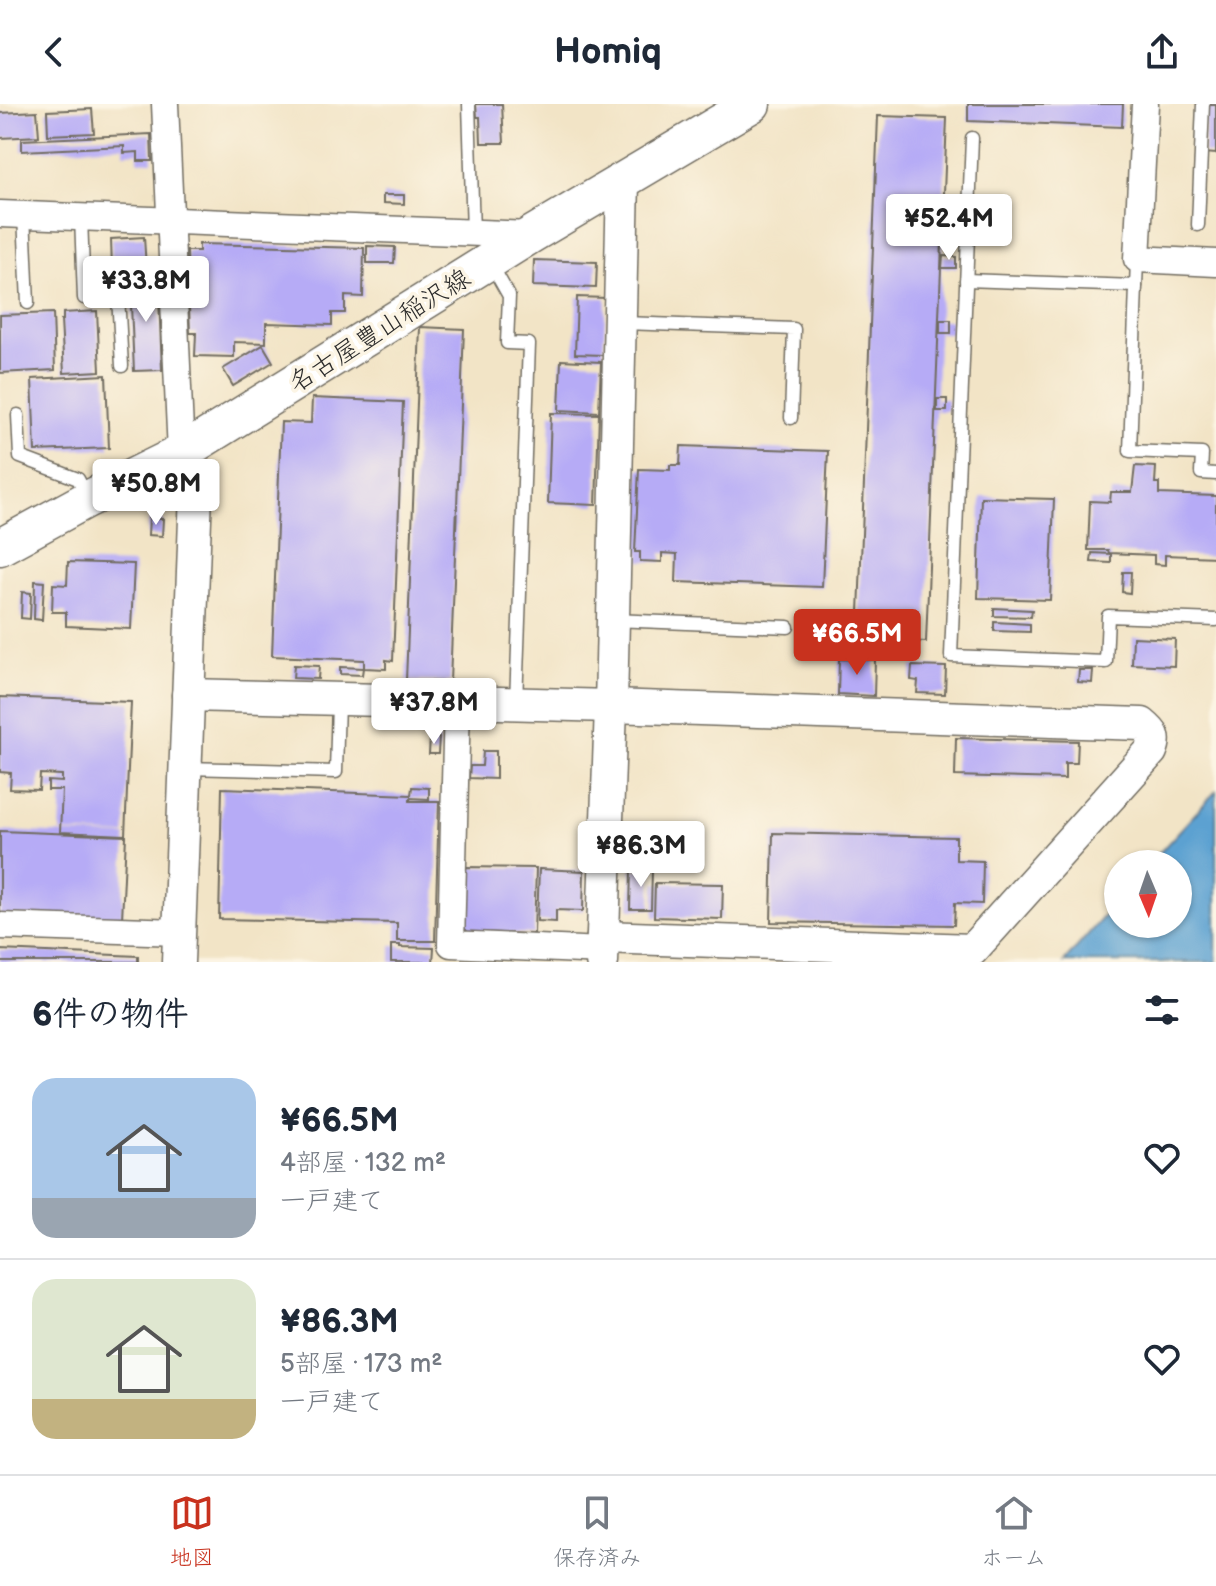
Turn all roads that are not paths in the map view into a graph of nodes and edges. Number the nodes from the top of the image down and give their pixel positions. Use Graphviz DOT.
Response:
graph roads {
  1 [pos="165,104"];
  2 [pos="469,104"];
  3 [pos="1145,104"];
  4 [pos="1203,104"];
  5 [pos="734,109"];
  6 [pos="972,138"];
  7 [pos="623,181"];
  8 [pos="12,215"];
  9 [pos="81,217"];
  10 [pos="171,221"];
  11 [pos="1198,225"];
  12 [pos="481,247"];
  13 [pos="1137,259"];
  14 [pos="1216,263"];
  15 [pos="966,280"];
  16 [pos="1136,286"];
  17 [pos="28,303"];
  18 [pos="620,323"];
  19 [pos="122,366"];
  20 [pos="18,415"];
  21 [pos="791,418"];
  22 [pos="181,453"];
  23 [pos="1216,474"];
  24 [pos="88,499"];
  25 [pos="0,547"];
  26 [pos="613,620"];
  27 [pos="1216,620"];
  28 [pos="788,627"];
  29 [pos="188,695"];
  30 [pos="338,698"];
  31 [pos="457,702"];
  32 [pos="516,703"];
  33 [pos="611,706"];
  34 [pos="185,768"];
  35 [pos="0,926"];
  36 [pos="178,947"];
  37 [pos="603,950"];
  1 -- 10 [label="street"];
  2 -- 12 [label="lane"];
  3 -- 13 [label="street"];
  4 -- 11 [label="lane"];
  5 -- 7 [label="main road, 名古屋豊山稲沢線"];
  6 -- 15 [label="lane"];
  7 -- 12 [label="main road, 名古屋豊山稲沢線"];
  7 -- 18 [label="street"];
  8 -- 9 [label="street"];
  8 -- 17 [label="lane"];
  9 -- 10 [label="street"];
  9 -- 19 [label="lane"];
  10 -- 12 [label="street"];
  10 -- 22 [label="street"];
  12 -- 22 [label="main road, 名古屋豊山稲沢線"];
  12 -- 32 [label="lane"];
  13 -- 14 [label="street"];
  13 -- 16 [label="lane"];
  15 -- 16 [label="lane"];
  15 -- 27 [label="lane"];
  16 -- 23 [label="lane"];
  18 -- 21 [label="lane"];
  18 -- 26 [label="street"];
  20 -- 24 [label="lane"];
  22 -- 24 [label="main road, 名古屋豊山稲沢線"];
  22 -- 29 [label="street"];
  24 -- 25 [label="main road, 名古屋豊山稲沢線"];
  26 -- 28 [label="lane"];
  26 -- 33 [label="street"];
  29 -- 30 [label="street"];
  29 -- 34 [label="street"];
  30 -- 31 [label="street"];
  30 -- 34 [label="lane"];
  31 -- 32 [label="street"];
  31 -- 37 [label="street"];
  32 -- 33 [label="street"];
  33 -- 37 [label="street"];
  33 -- 37 [label="street"];
  34 -- 36 [label="street"];
  35 -- 36 [label="street"];
}
